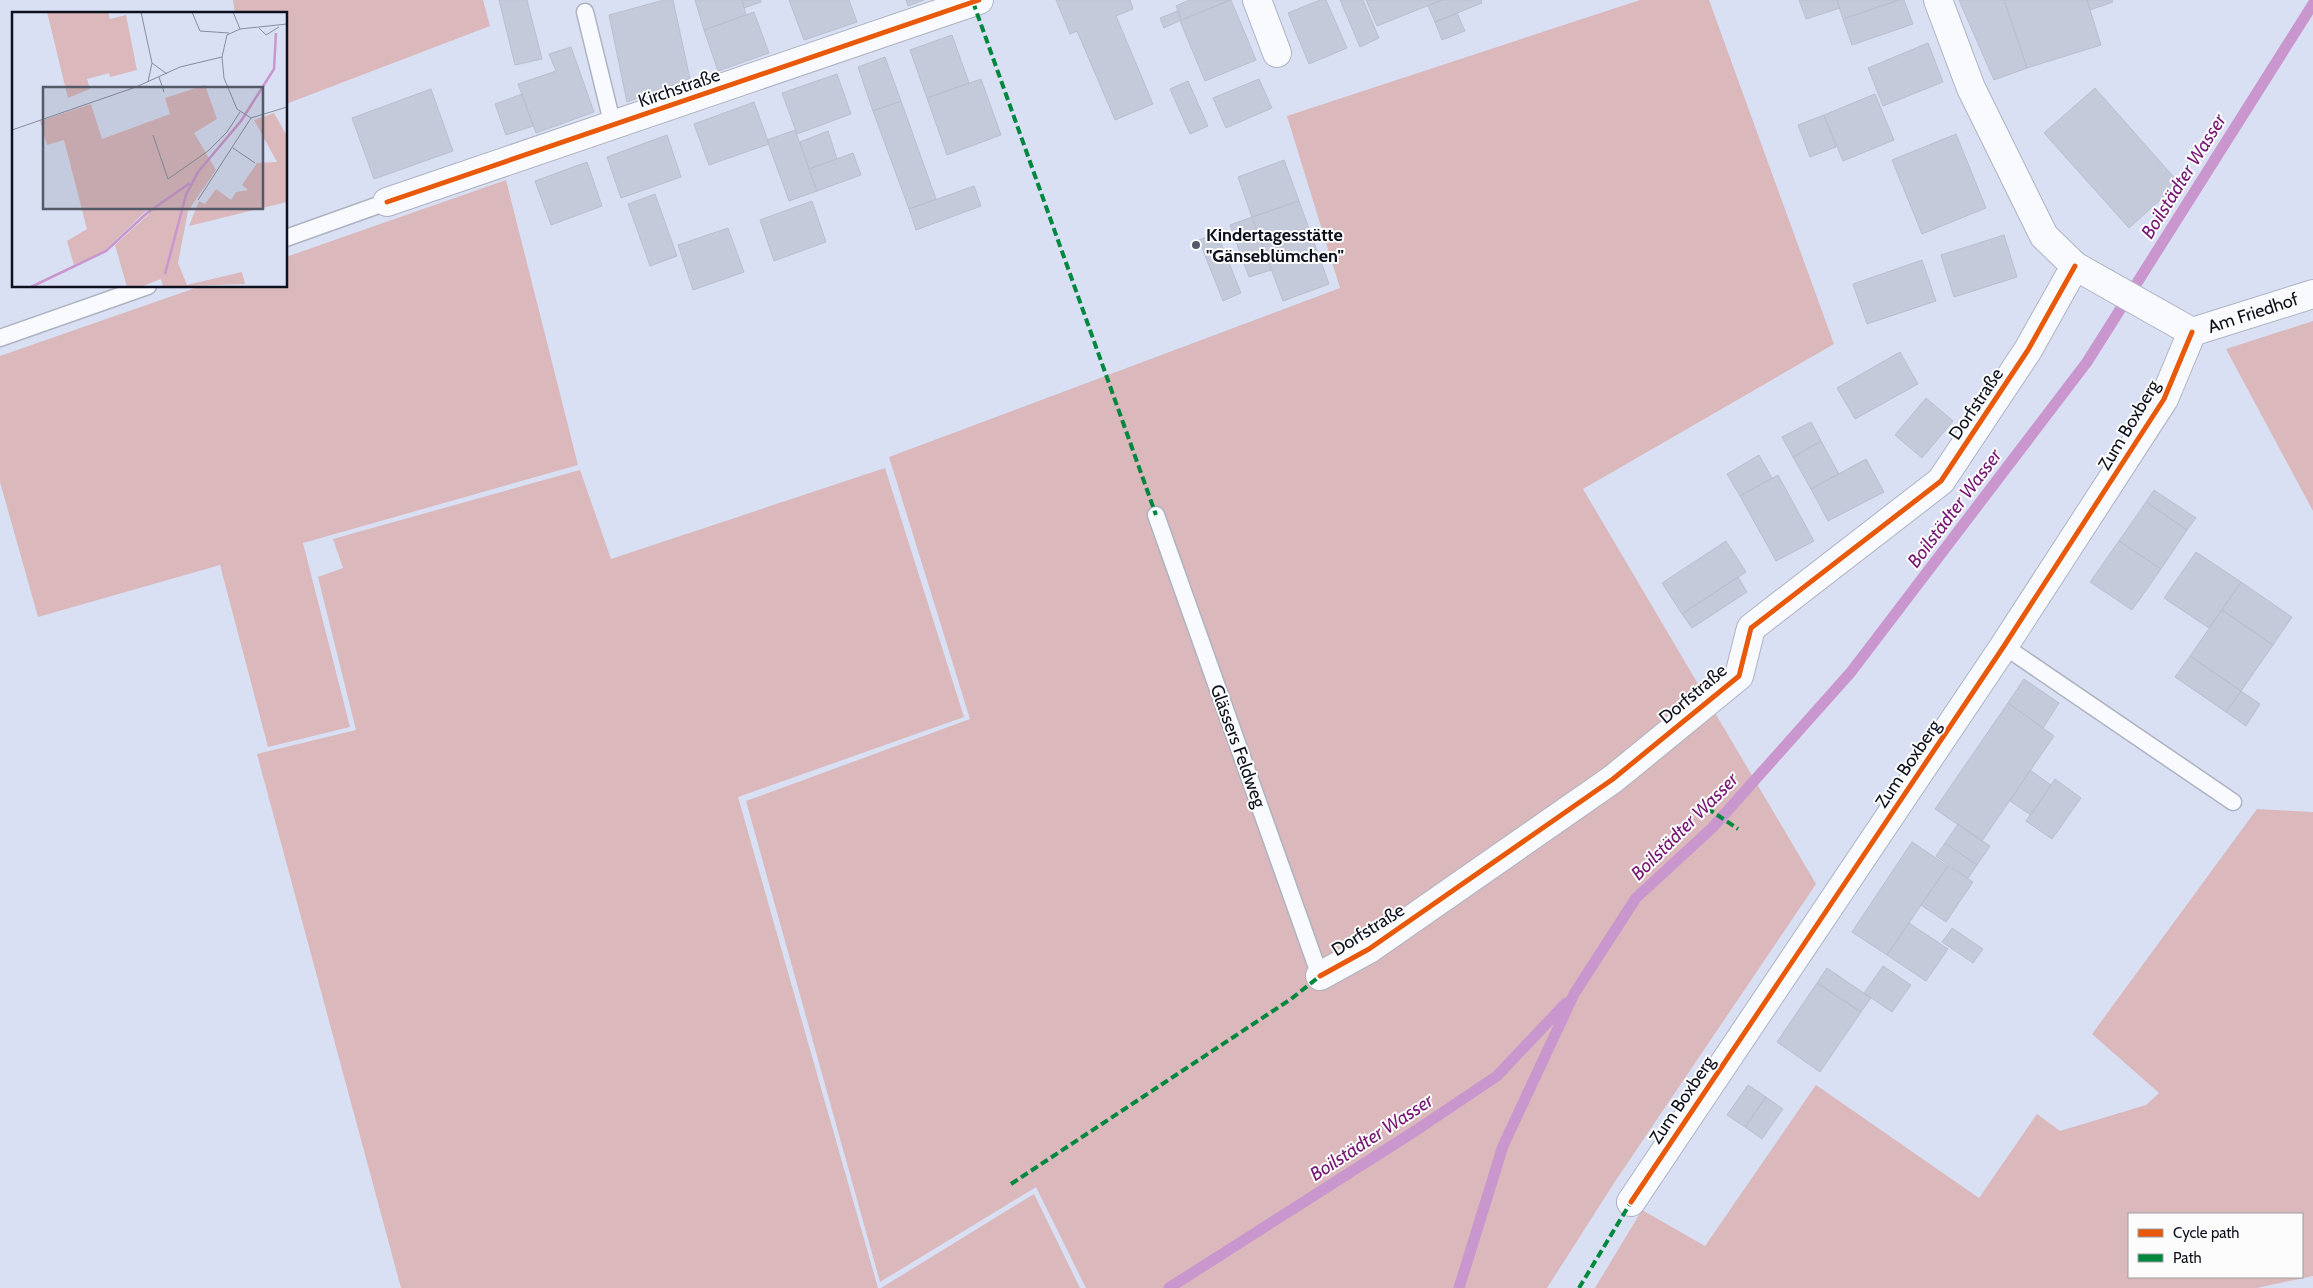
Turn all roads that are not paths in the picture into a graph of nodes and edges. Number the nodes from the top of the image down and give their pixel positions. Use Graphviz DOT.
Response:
graph roads {
  1 [pos="979,0"];
  2 [pos="1256,0"];
  3 [pos="1938,0"];
  4 [pos="584,12"];
  5 [pos="1276,53"];
  6 [pos="613,126"];
  7 [pos="387,202"];
  8 [pos="288,237"];
  9 [pos="2075,266"];
  10 [pos="142,288"];
  11 [pos="2313,294"];
  12 [pos="2192,332"];
  13 [pos="0,338"];
  14 [pos="1156,516"];
  15 [pos="2004,646"];
  16 [pos="2233,802"];
  17 [pos="1320,976"];
  18 [pos="1631,1202"];
  1 -- 6 [label="street, Kirchstraße"];
  2 -- 5 [label="street"];
  3 -- 9 [label="street"];
  4 -- 6 [label="lane"];
  6 -- 7 [label="street, Kirchstraße"];
  7 -- 8 [label="lane"];
  9 -- 12 [label="street"];
  9 -- 17 [label="street, Dorfstraße"];
  10 -- 13 [label="lane"];
  11 -- 12 [label="street, Am Friedhof"];
  12 -- 15 [label="street, Zum Boxberg"];
  14 -- 17 [label="lane, Glässers Feldweg"];
  15 -- 16 [label="lane"];
  15 -- 18 [label="street, Zum Boxberg"];
}
